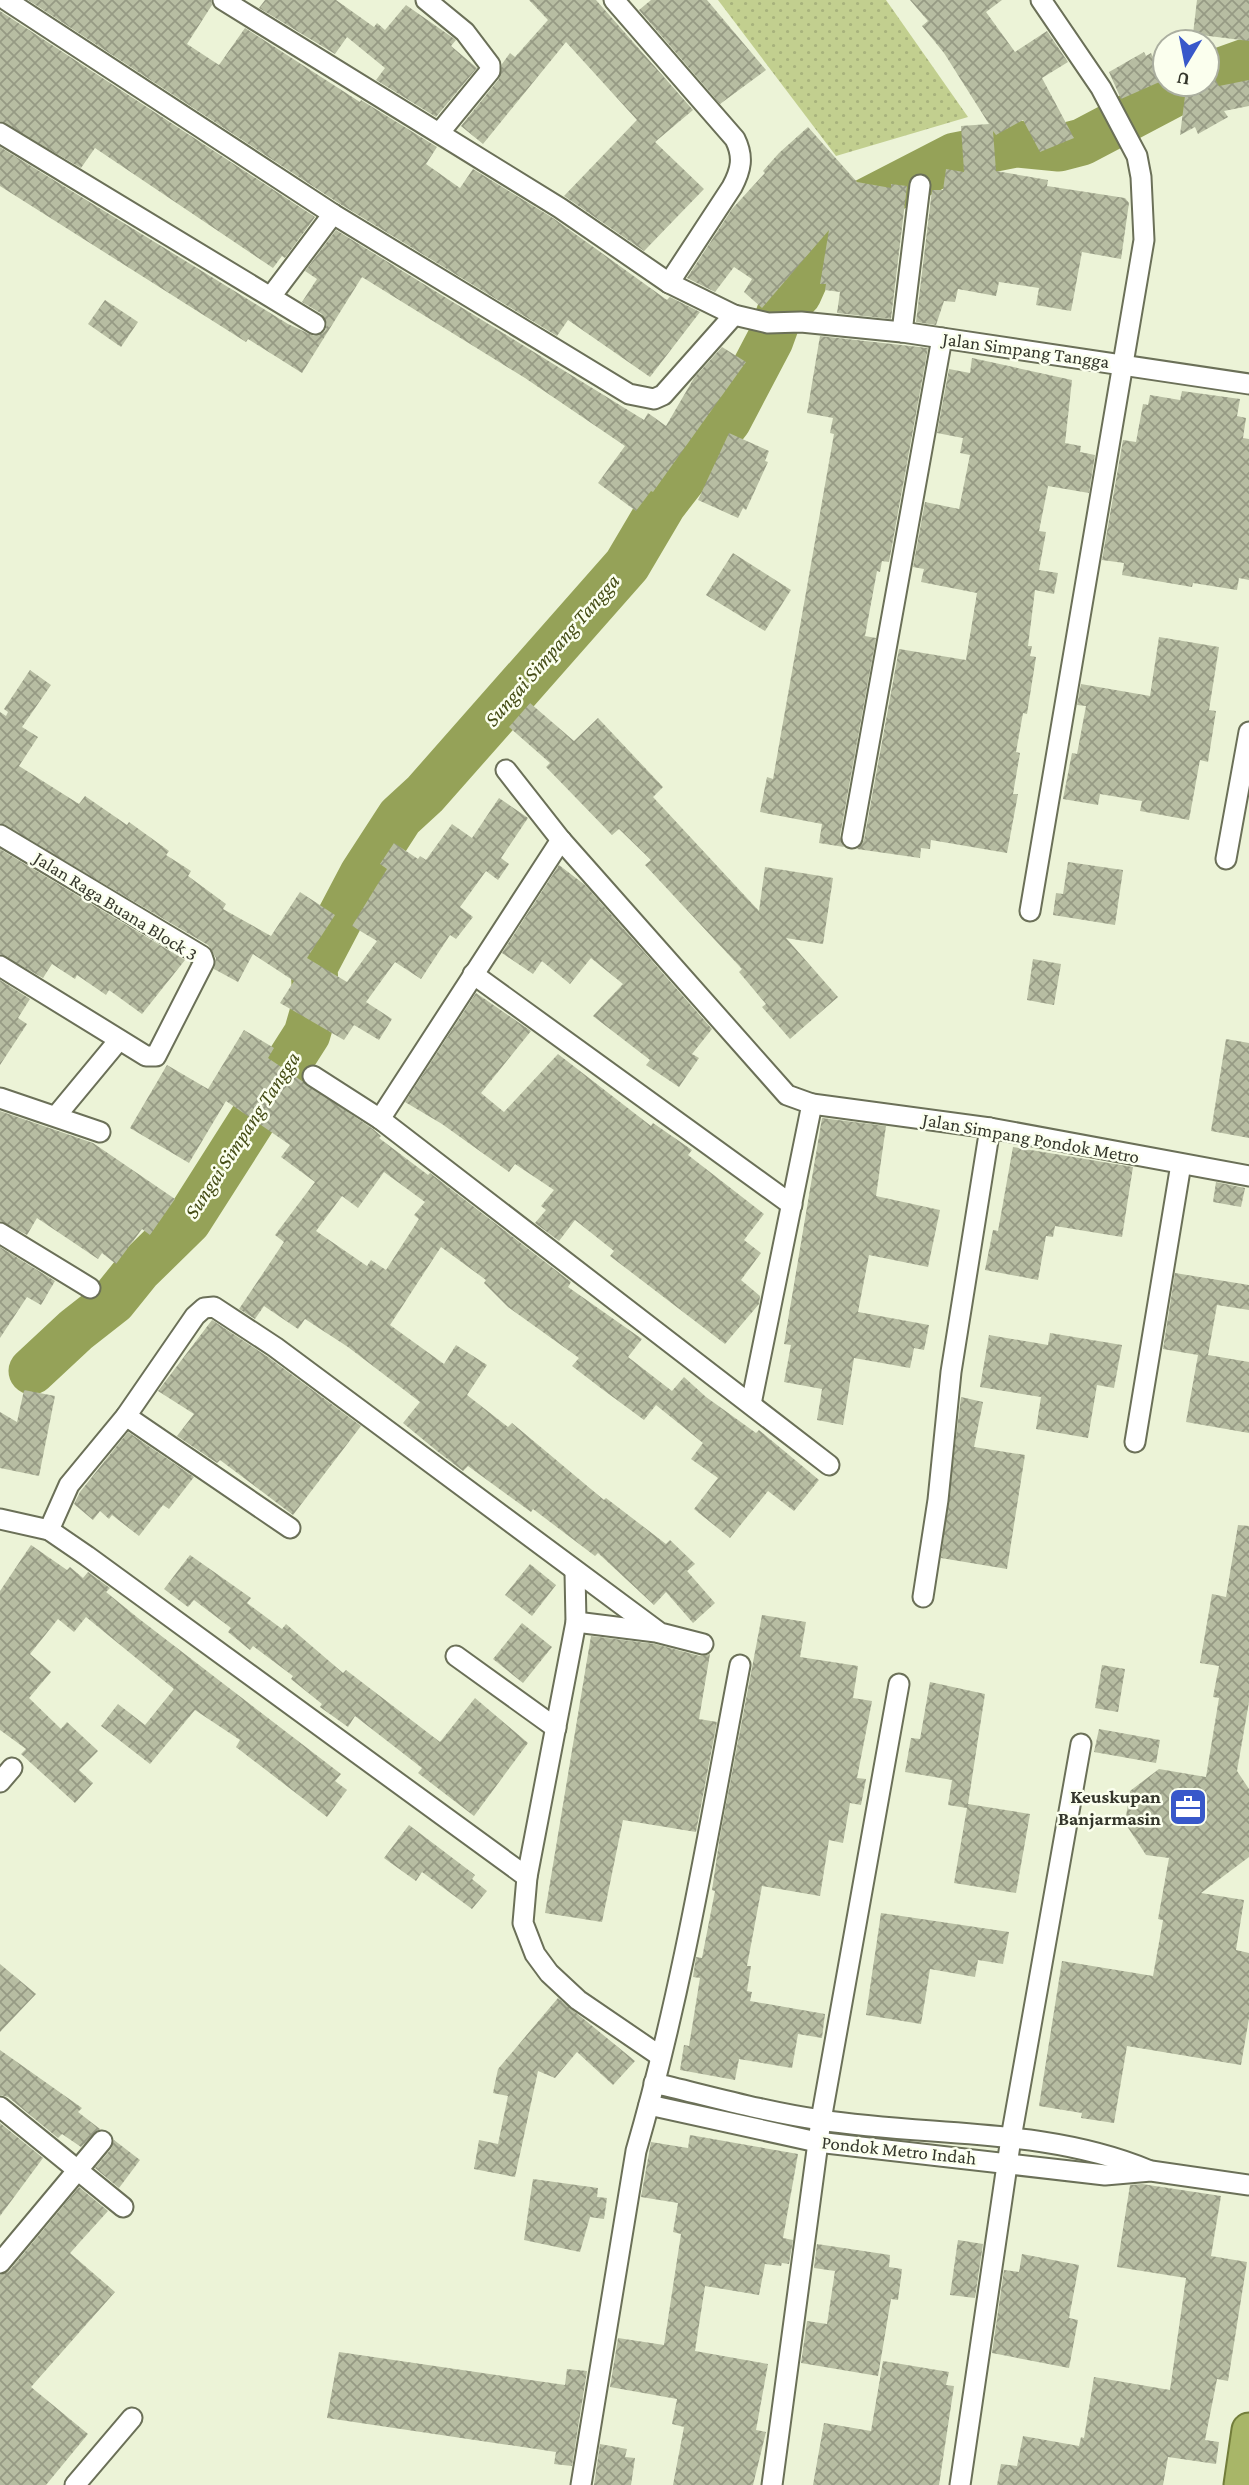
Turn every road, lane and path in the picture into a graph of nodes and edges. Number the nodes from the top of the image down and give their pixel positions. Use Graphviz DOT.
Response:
graph roads {
  1 [pos="6,0"];
  2 [pos="223,0"];
  3 [pos="426,0"];
  4 [pos="614,0"];
  5 [pos="1041,0"];
  6 [pos="440,132"];
  7 [pos="0,133"];
  8 [pos="920,185"];
  9 [pos="333,214"];
  10 [pos="669,282"];
  11 [pos="272,295"];
  12 [pos="734,315"];
  13 [pos="315,324"];
  14 [pos="902,332"];
  15 [pos="942,338"];
  16 [pos="1121,364"];
  17 [pos="1249,384"];
  18 [pos="1249,732"];
  19 [pos="506,770"];
  20 [pos="0,835"];
  21 [pos="852,838"];
  22 [pos="561,840"];
  23 [pos="1226,859"];
  24 [pos="1030,911"];
  25 [pos="0,966"];
  26 [pos="473,974"];
  27 [pos="119,1040"];
  28 [pos="313,1076"];
  29 [pos="0,1098"];
  30 [pos="812,1104"];
  31 [pos="56,1116"];
  32 [pos="380,1119"];
  33 [pos="990,1128"];
  34 [pos="100,1132"];
  35 [pos="1181,1164"];
  36 [pos="1249,1176"];
  37 [pos="792,1205"];
  38 [pos="0,1233"];
  39 [pos="90,1288"];
  40 [pos="751,1404"];
  41 [pos="126,1416"];
  42 [pos="1135,1442"];
  43 [pos="829,1465"];
  44 [pos="0,1519"];
  45 [pos="290,1528"];
  46 [pos="49,1530"];
  47 [pos="575,1572"];
  48 [pos="923,1597"];
  49 [pos="576,1622"];
  50 [pos="660,1633"];
  51 [pos="703,1644"];
  52 [pos="456,1656"];
  53 [pos="740,1665"];
  54 [pos="900,1684"];
  55 [pos="556,1728"];
  56 [pos="1081,1744"];
  57 [pos="527,1877"];
  58 [pos="660,2056"];
  59 [pos="654,2083"];
  60 [pos="649,2105"];
  61 [pos="0,2107"];
  62 [pos="821,2120"];
  63 [pos="1011,2138"];
  64 [pos="102,2141"];
  65 [pos="817,2142"];
  66 [pos="1008,2162"];
  67 [pos="77,2169"];
  68 [pos="1151,2171"];
  69 [pos="1249,2185"];
  70 [pos="123,2207"];
  71 [pos="0,2263"];
  72 [pos="132,2418"];
  73 [pos="1249,2430"];
  74 [pos="75,2485"];
  75 [pos="581,2485"];
  76 [pos="772,2485"];
  77 [pos="960,2485"];
  78 [pos="1241,2485"];
  1 -- 9 [label="street"];
  2 -- 6 [label="street, Jalan Simpang Tangga"];
  3 -- 6 [label="street"];
  4 -- 10 [label="street"];
  5 -- 16 [label="street"];
  6 -- 10 [label="street, Jalan Simpang Tangga"];
  7 -- 11 [label="street"];
  8 -- 14 [label="street"];
  9 -- 11 [label="street"];
  9 -- 12 [label="street"];
  10 -- 12 [label="street, Jalan Simpang Tangga"];
  11 -- 13 [label="street"];
  12 -- 14 [label="street, Jalan Simpang Tangga"];
  14 -- 15 [label="street, Jalan Simpang Tangga"];
  15 -- 16 [label="street, Jalan Simpang Tangga"];
  15 -- 21 [label="street"];
  16 -- 17 [label="street, Jalan Simpang Tangga"];
  16 -- 24 [label="street"];
  18 -- 23 [label="street"];
  19 -- 22 [label="street, Jalan Simpang Pondok Metro"];
  20 -- 27 [label="street, Jalan Raga Buana Block 3"];
  22 -- 26 [label="street"];
  22 -- 30 [label="street, Jalan Simpang Pondok Metro"];
  25 -- 27 [label="street"];
  26 -- 32 [label="street"];
  26 -- 37 [label="street"];
  27 -- 31 [label="street"];
  28 -- 32 [label="street"];
  29 -- 31 [label="street"];
  30 -- 33 [label="street, Jalan Simpang Pondok Metro"];
  30 -- 37 [label="street"];
  31 -- 34 [label="street"];
  32 -- 40 [label="street"];
  33 -- 35 [label="street, Jalan Simpang Pondok Metro"];
  33 -- 48 [label="street"];
  35 -- 36 [label="street, Jalan Simpang Pondok Metro"];
  35 -- 42 [label="street"];
  37 -- 40 [label="street"];
  38 -- 39 [label="street"];
  40 -- 43 [label="street"];
  41 -- 45 [label="street"];
  41 -- 46 [label="street"];
  41 -- 47 [label="street"];
  44 -- 46 [label="street"];
  46 -- 57 [label="street"];
  47 -- 49 [label="street"];
  47 -- 50 [label="street"];
  49 -- 50 [label="street"];
  49 -- 55 [label="street"];
  50 -- 51 [label="street"];
  52 -- 55 [label="street"];
  53 -- 58 [label="street"];
  54 -- 62 [label="street"];
  55 -- 57 [label="street"];
  56 -- 63 [label="street"];
  57 -- 58 [label="street"];
  58 -- 59 [label="street"];
  59 -- 60 [label="street"];
  59 -- 62 [label="street, Pondok Metro Indah"];
  60 -- 65 [label="street, Pondok Metro Indah"];
  60 -- 75 [label="street"];
  61 -- 67 [label="street"];
  62 -- 63 [label="street, Pondok Metro Indah"];
  62 -- 65 [label="street"];
  63 -- 66 [label="street"];
  63 -- 68 [label="street, Pondok Metro Indah"];
  64 -- 67 [label="street"];
  65 -- 66 [label="street, Pondok Metro Indah"];
  65 -- 76 [label="street"];
  66 -- 68 [label="street, Pondok Metro Indah"];
  66 -- 77 [label="street"];
  67 -- 70 [label="street"];
  67 -- 71 [label="street"];
  68 -- 69 [label="street, Pondok Metro Indah"];
  72 -- 74 [label="street"];
  73 -- 78 [label="highway"];
}
